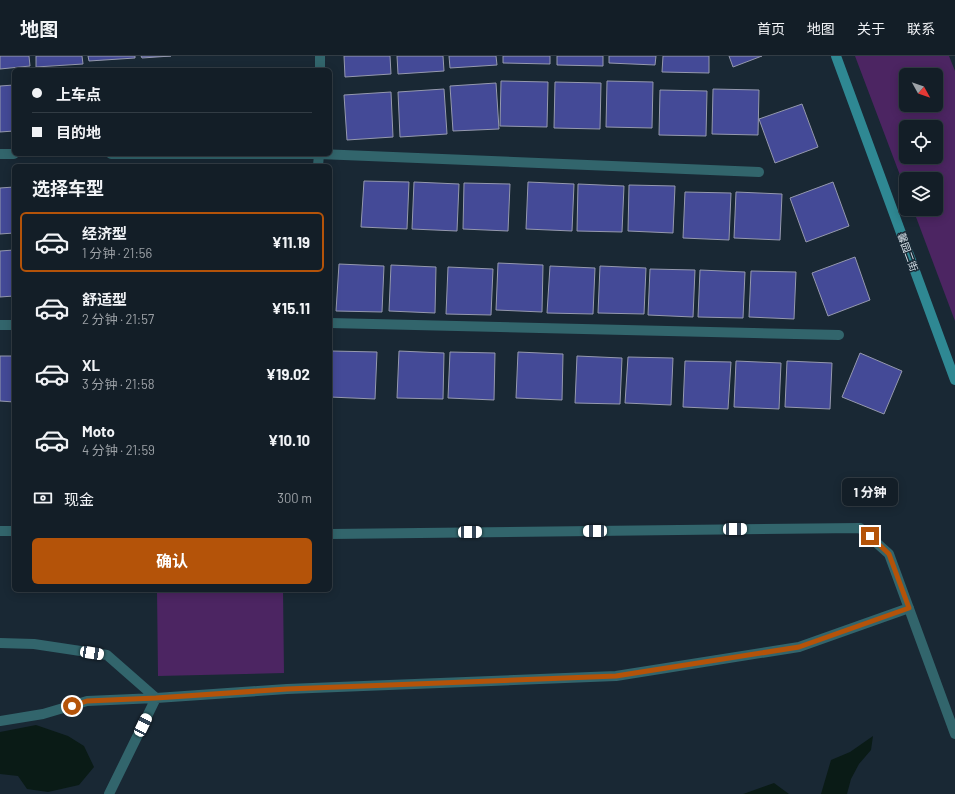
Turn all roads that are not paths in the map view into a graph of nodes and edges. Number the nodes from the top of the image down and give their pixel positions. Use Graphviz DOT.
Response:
graph roads {
  1 [pos="320,56"];
  2 [pos="836,56"];
  3 [pos="320,68"];
  4 [pos="0,154"];
  5 [pos="12,154"];
  6 [pos="332,155"];
  7 [pos="759,172"];
  8 [pos="332,323"];
  9 [pos="0,325"];
  10 [pos="12,325"];
  11 [pos="839,335"];
  12 [pos="955,380"];
  13 [pos="0,531"];
  14 [pos="12,531"];
  15 [pos="332,534"];
  16 [pos="909,608"];
  17 [pos="0,643"];
  18 [pos="156,698"];
  19 [pos="0,720"];
  20 [pos="954,730"];
  21 [pos="109,794"];
  1 -- 3 [label="street"];
  2 -- 12 [label="street, 馨园二街"];
  4 -- 5 [label="street"];
  6 -- 7 [label="street"];
  8 -- 11 [label="street"];
  9 -- 10 [label="street"];
  13 -- 14 [label="street"];
  15 -- 16 [label="street"];
  16 -- 18 [label="street"];
  16 -- 20 [label="street"];
  17 -- 18 [label="street"];
  18 -- 19 [label="street"];
  18 -- 21 [label="street"];
}
